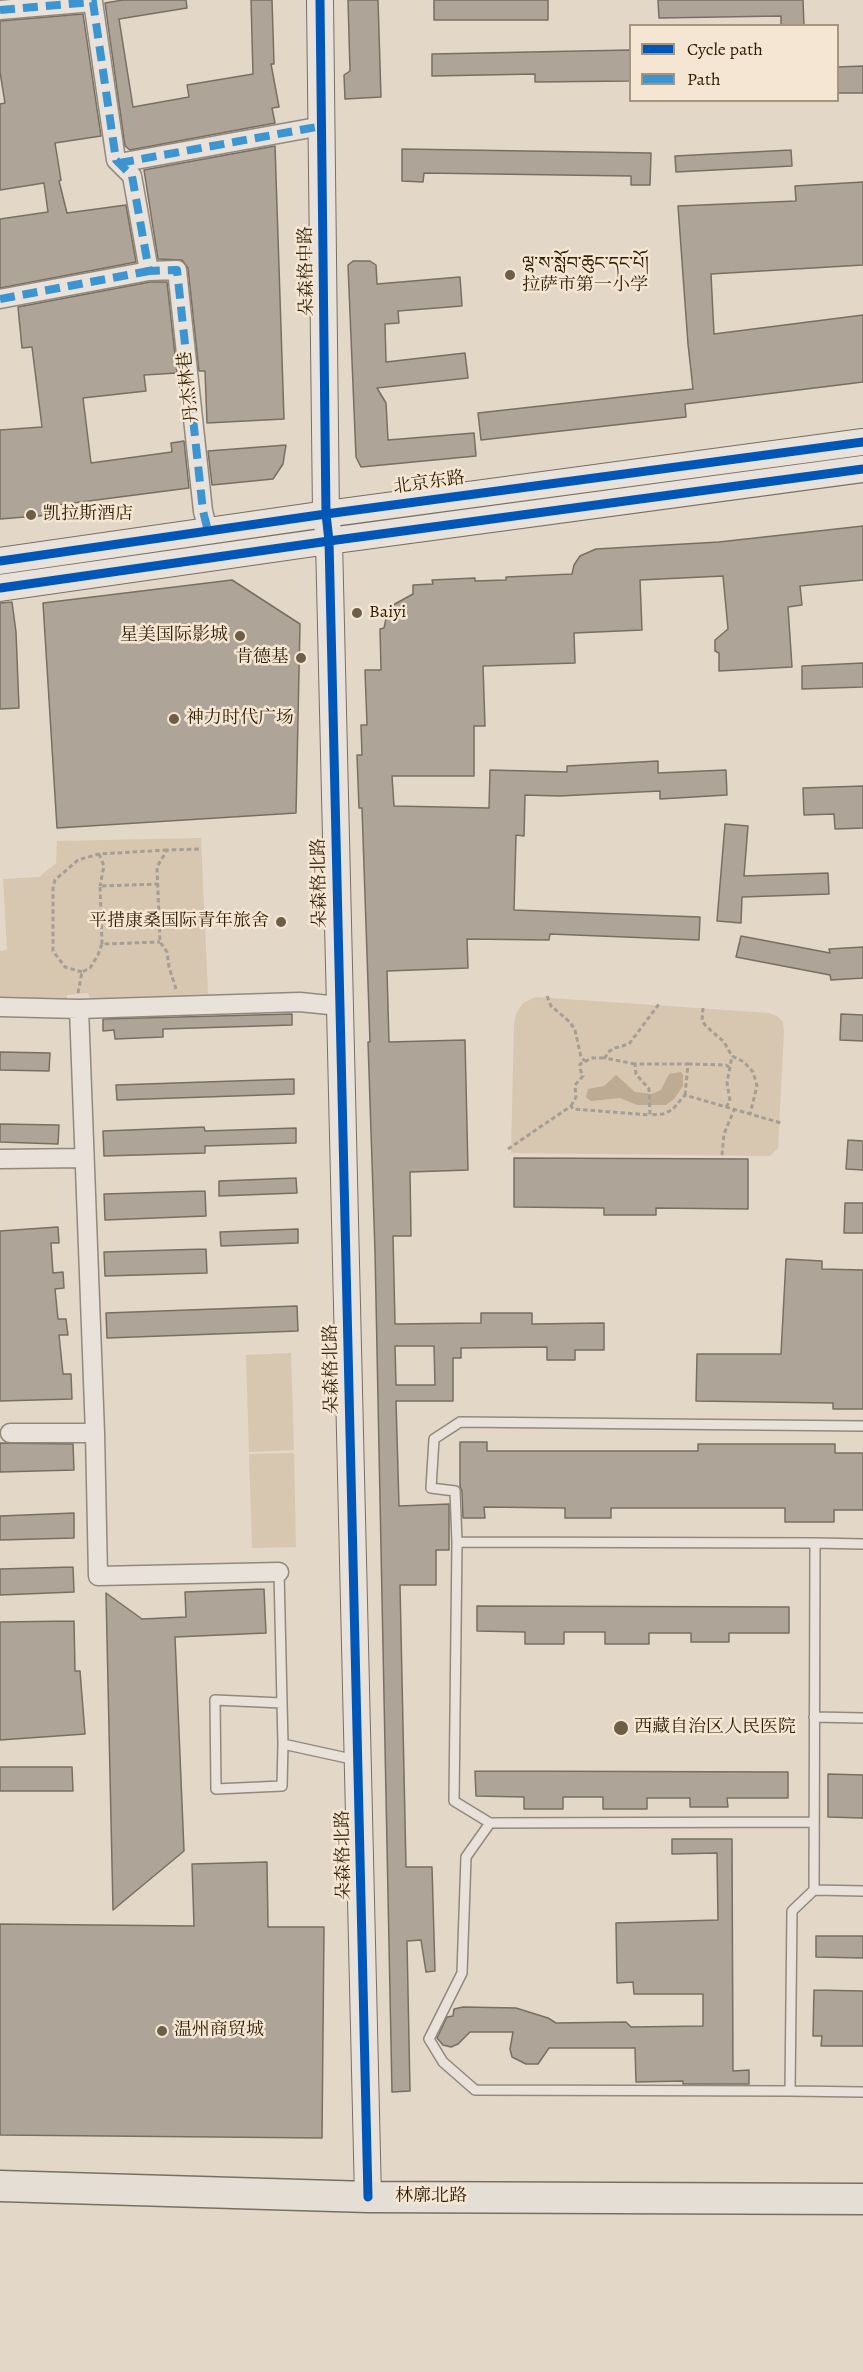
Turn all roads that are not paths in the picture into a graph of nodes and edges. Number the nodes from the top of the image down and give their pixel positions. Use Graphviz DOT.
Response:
graph roads {
  1 [pos="320,0"];
  2 [pos="0,10"];
  3 [pos="322,126"];
  4 [pos="119,163"];
  5 [pos="149,271"];
  6 [pos="0,299"];
  7 [pos="863,442"];
  8 [pos="863,469"];
  9 [pos="326,514"];
  10 [pos="208,531"];
  11 [pos="329,541"];
  12 [pos="0,561"];
  13 [pos="0,588"];
  14 [pos="339,1006"];
  15 [pos="0,1007"];
  16 [pos="79,1009"];
  17 [pos="83,1158"];
  18 [pos="0,1159"];
  19 [pos="863,1426"];
  20 [pos="10,1433"];
  21 [pos="95,1433"];
  22 [pos="457,1542"];
  23 [pos="815,1543"];
  24 [pos="863,1544"];
  25 [pos="279,1572"];
  26 [pos="282,1703"];
  27 [pos="814,1717"];
  28 [pos="863,1718"];
  29 [pos="283,1744"];
  30 [pos="359,1761"];
  31 [pos="814,1822"];
  32 [pos="490,1823"];
  33 [pos="814,1890"];
  34 [pos="863,1891"];
  35 [pos="790,2091"];
  36 [pos="863,2092"];
  37 [pos="0,2186"];
  38 [pos="368,2196"];
  39 [pos="863,2199"];
  1 -- 3 [label="street, 朵森格中路"];
  2 -- 4 [label="street"];
  3 -- 4 [label="street"];
  3 -- 9 [label="street, 朵森格中路"];
  4 -- 5 [label="street"];
  5 -- 6 [label="street, 丹杰林巷"];
  5 -- 10 [label="street, 丹杰林巷"];
  7 -- 9 [label="street, 北京东路"];
  8 -- 11 [label="street"];
  9 -- 10 [label="street, 北京东路"];
  9 -- 11 [label="street, 朵森格中路"];
  10 -- 12 [label="street, 北京东路"];
  11 -- 13 [label="street"];
  11 -- 14 [label="street, 朵森格北路"];
  14 -- 16 [label="street"];
  14 -- 30 [label="street, 朵森格北路"];
  15 -- 16 [label="street"];
  16 -- 17 [label="street"];
  17 -- 18 [label="street"];
  17 -- 21 [label="street"];
  19 -- 22 [label="lane"];
  20 -- 21 [label="street"];
  21 -- 25 [label="street"];
  22 -- 23 [label="lane"];
  22 -- 32 [label="lane"];
  23 -- 24 [label="lane"];
  23 -- 27 [label="lane"];
  25 -- 26 [label="lane"];
  26 -- 29 [label="lane"];
  26 -- 29 [label="lane"];
  27 -- 28 [label="lane"];
  27 -- 31 [label="lane"];
  29 -- 30 [label="lane"];
  30 -- 38 [label="street, 朵森格北路"];
  31 -- 32 [label="lane"];
  31 -- 33 [label="lane"];
  32 -- 35 [label="lane"];
  33 -- 34 [label="lane"];
  33 -- 35 [label="lane"];
  35 -- 36 [label="lane"];
  37 -- 38 [label="main road, 林廓北路"];
  38 -- 39 [label="main road, 林廓北路"];
}
